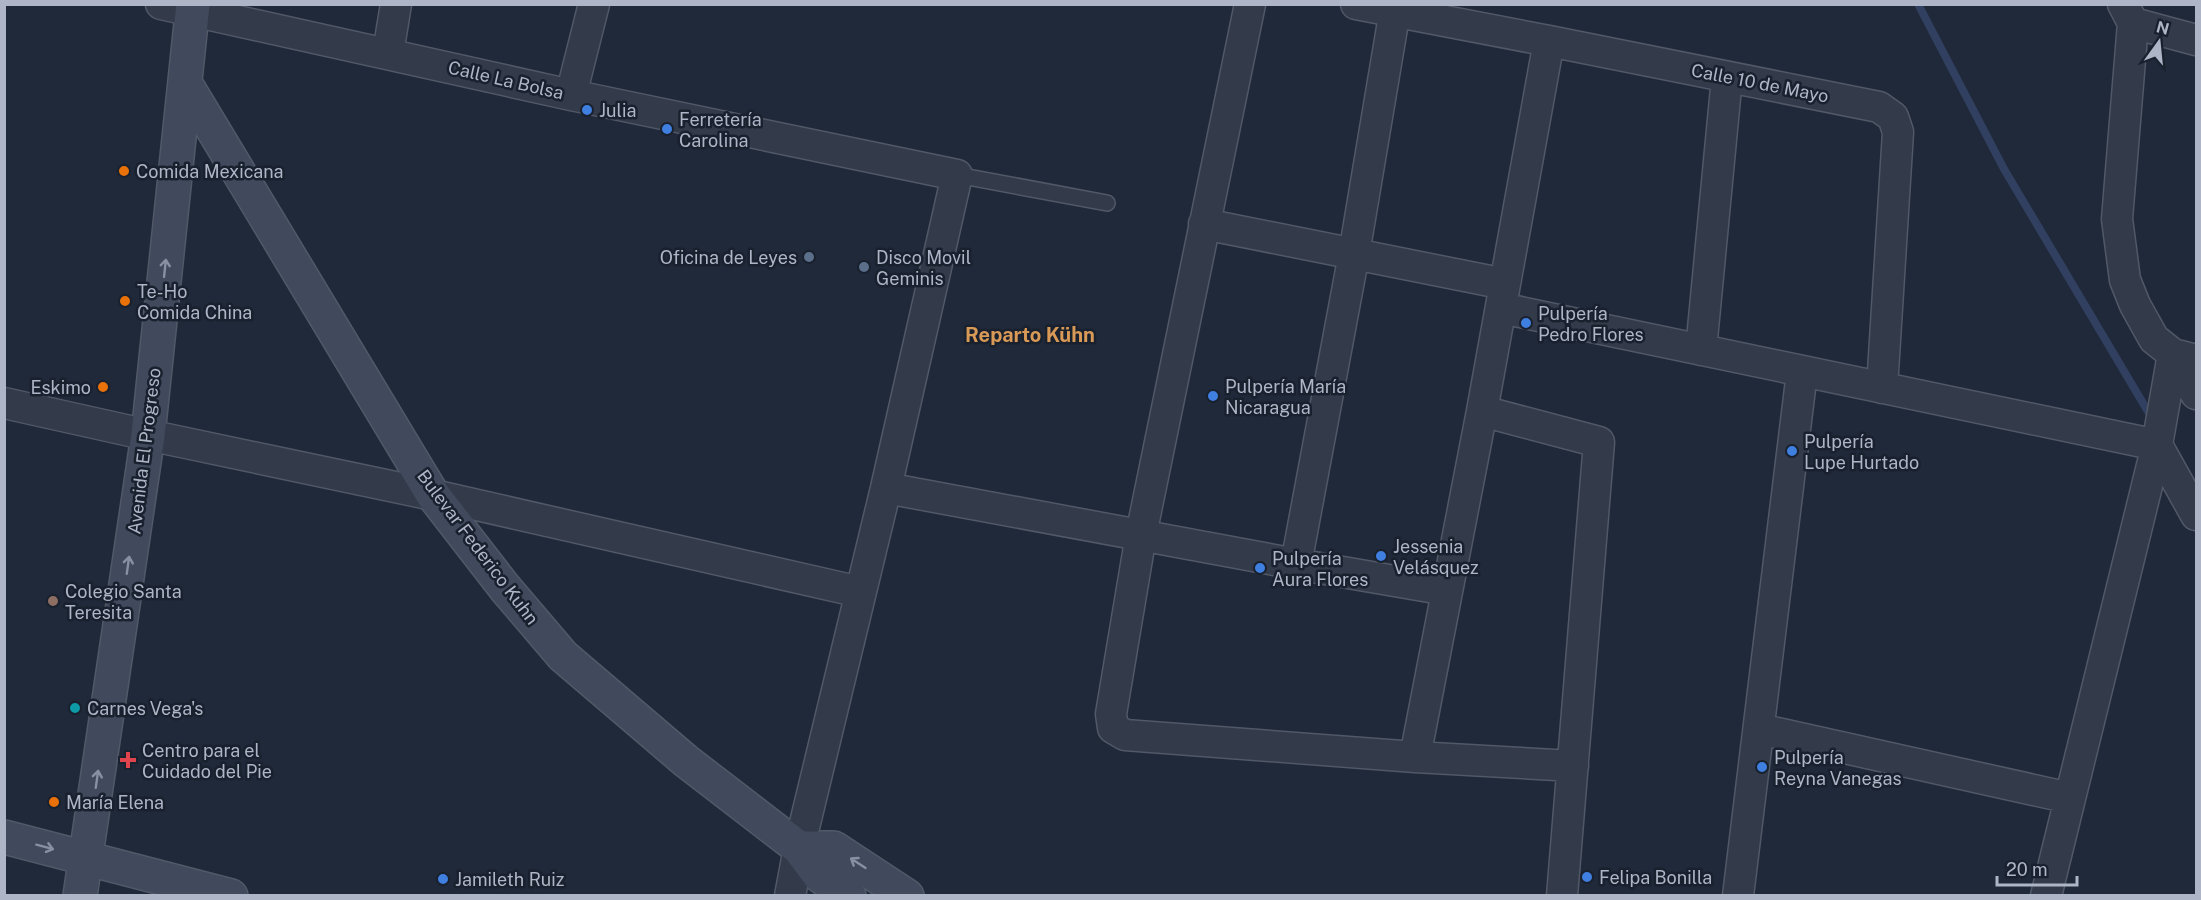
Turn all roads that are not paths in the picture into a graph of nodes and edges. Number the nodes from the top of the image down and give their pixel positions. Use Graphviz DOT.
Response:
graph roads {
  1 [pos="396,4"];
  2 [pos="594,4"];
  3 [pos="1250,4"];
  4 [pos="1356,4"];
  5 [pos="176,6"];
  6 [pos="1395,8"];
  7 [pos="2128,14"];
  8 [pos="1549,40"];
  9 [pos="2196,40"];
  10 [pos="388,53"];
  11 [pos="1727,77"];
  12 [pos="185,83"];
  13 [pos="571,95"];
  14 [pos="957,175"];
  15 [pos="1107,203"];
  16 [pos="1204,225"];
  17 [pos="1354,254"];
  18 [pos="1503,296"];
  19 [pos="1701,350"];
  20 [pos="2185,357"];
  21 [pos="1802,372"];
  22 [pos="1882,388"];
  23 [pos="2196,394"];
  24 [pos="4,403"];
  25 [pos="1482,411"];
  26 [pos="148,435"];
  27 [pos="2158,441"];
  28 [pos="886,488"];
  29 [pos="433,495"];
  30 [pos="2196,515"];
  31 [pos="1141,535"];
  32 [pos="1296,564"];
  33 [pos="1447,590"];
  34 [pos="860,591"];
  35 [pos="1759,729"];
  36 [pos="1415,757"];
  37 [pos="1573,766"];
  38 [pos="2070,798"];
  39 [pos="4,837"];
  40 [pos="799,848"];
  41 [pos="86,858"];
  42 [pos="80,896"];
  43 [pos="231,896"];
  44 [pos="790,896"];
  45 [pos="849,896"];
  46 [pos="907,896"];
  47 [pos="1562,896"];
  48 [pos="1738,896"];
  49 [pos="2046,896"];
  1 -- 10 [label="street"];
  2 -- 13 [label="street"];
  3 -- 16 [label="street"];
  4 -- 6 [label="street, Calle 10 de Mayo"];
  5 -- 10 [label="street, Calle La Bolsa"];
  5 -- 12 [label="street, Avenida El Progreso"];
  6 -- 8 [label="street, Calle 10 de Mayo"];
  6 -- 17 [label="street"];
  7 -- 9 [label="street"];
  7 -- 20 [label="street"];
  8 -- 11 [label="street, Calle 10 de Mayo"];
  8 -- 18 [label="street"];
  10 -- 13 [label="street, Calle La Bolsa"];
  11 -- 19 [label="street"];
  11 -- 22 [label="street, Calle 10 de Mayo"];
  26 -- 12 [label="street, Avenida El Progreso, one-way"];
  12 -- 29 [label="street, Bulevar Federico Kuhn"];
  13 -- 14 [label="street, Calle La Bolsa"];
  14 -- 15 [label="lane"];
  14 -- 28 [label="street"];
  16 -- 17 [label="street"];
  16 -- 31 [label="street"];
  17 -- 18 [label="street"];
  17 -- 32 [label="street"];
  18 -- 19 [label="street"];
  18 -- 25 [label="street"];
  19 -- 21 [label="street"];
  20 -- 23 [label="street"];
  20 -- 27 [label="street"];
  21 -- 22 [label="street"];
  21 -- 35 [label="street"];
  22 -- 27 [label="street"];
  24 -- 26 [label="street"];
  25 -- 33 [label="street"];
  25 -- 37 [label="street"];
  26 -- 29 [label="street"];
  41 -- 26 [label="street, Avenida El Progreso, one-way"];
  27 -- 30 [label="street"];
  27 -- 38 [label="street"];
  28 -- 31 [label="street"];
  28 -- 34 [label="street"];
  29 -- 34 [label="street"];
  29 -- 40 [label="street, Bulevar Federico Kuhn"];
  31 -- 32 [label="street"];
  31 -- 36 [label="street"];
  32 -- 33 [label="street"];
  33 -- 36 [label="street"];
  34 -- 40 [label="street"];
  35 -- 38 [label="street"];
  35 -- 48 [label="street"];
  36 -- 37 [label="street"];
  37 -- 47 [label="street"];
  38 -- 49 [label="street"];
  39 -- 41 [label="street, one-way"];
  40 -- 44 [label="street"];
  40 -- 45 [label="street, Bulevar Federico Kuhn"];
  46 -- 40 [label="street, one-way"];
  41 -- 42 [label="street, Avenida El Progreso"];
  41 -- 43 [label="street"];
}
